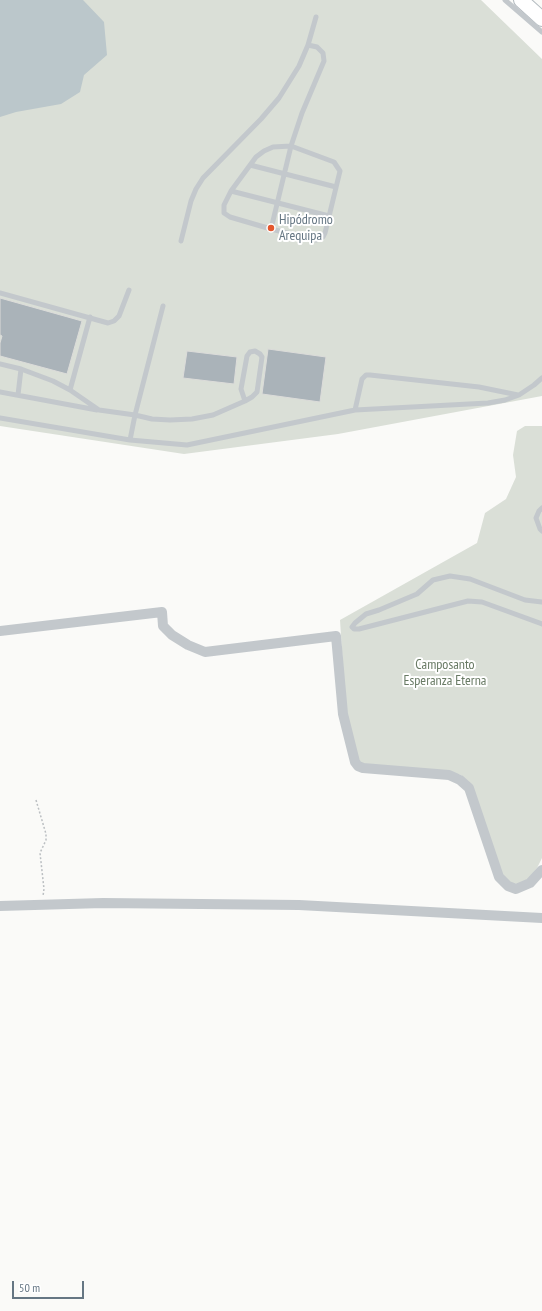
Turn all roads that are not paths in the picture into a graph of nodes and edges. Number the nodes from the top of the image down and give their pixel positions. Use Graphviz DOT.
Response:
graph roads {
  1 [pos="505,0"];
  2 [pos="521,0"];
  3 [pos="316,17"];
  4 [pos="542,19"];
  5 [pos="542,32"];
  6 [pos="308,45"];
  7 [pos="291,146"];
  8 [pos="250,166"];
  9 [pos="284,174"];
  10 [pos="336,187"];
  11 [pos="231,191"];
  12 [pos="277,202"];
  13 [pos="329,216"];
  14 [pos="270,229"];
  15 [pos="181,241"];
  16 [pos="129,290"];
  17 [pos="0,294"];
  18 [pos="163,306"];
  19 [pos="90,317"];
  20 [pos="0,364"];
  21 [pos="21,369"];
  22 [pos="542,378"];
  23 [pos="70,390"];
  24 [pos="0,392"];
  25 [pos="18,395"];
  26 [pos="519,395"];
  27 [pos="245,401"];
  28 [pos="100,410"];
  29 [pos="355,410"];
  30 [pos="135,415"];
  31 [pos="0,418"];
  32 [pos="130,440"];
  33 [pos="542,508"];
  34 [pos="542,531"];
  35 [pos="542,602"];
  36 [pos="542,624"];
  37 [pos="0,632"];
  38 [pos="542,870"];
  39 [pos="0,906"];
  40 [pos="542,918"];
  1 -- 5 [label="lane"];
  2 -- 4 [label="street"];
  3 -- 6 [label="lane"];
  6 -- 7 [label="lane"];
  6 -- 15 [label="lane"];
  7 -- 8 [label="lane"];
  7 -- 9 [label="lane"];
  7 -- 10 [label="lane"];
  8 -- 9 [label="lane"];
  8 -- 11 [label="lane"];
  9 -- 10 [label="lane"];
  9 -- 12 [label="lane"];
  10 -- 13 [label="lane"];
  11 -- 12 [label="lane"];
  11 -- 14 [label="lane"];
  12 -- 13 [label="lane"];
  12 -- 14 [label="lane"];
  13 -- 14 [label="lane"];
  16 -- 19 [label="lane"];
  17 -- 19 [label="lane"];
  18 -- 30 [label="lane"];
  19 -- 23 [label="lane"];
  20 -- 21 [label="lane"];
  21 -- 23 [label="lane"];
  21 -- 25 [label="lane"];
  22 -- 26 [label="lane"];
  23 -- 28 [label="lane"];
  24 -- 25 [label="lane"];
  25 -- 28 [label="lane"];
  26 -- 29 [label="lane"];
  26 -- 29 [label="lane"];
  27 -- 27 [label="lane"];
  27 -- 30 [label="lane"];
  28 -- 30 [label="lane"];
  29 -- 32 [label="lane"];
  30 -- 32 [label="lane"];
  31 -- 32 [label="lane"];
  33 -- 34 [label="lane"];
  35 -- 36 [label="lane"];
  37 -- 38 [label="street"];
  39 -- 40 [label="street"];
}
